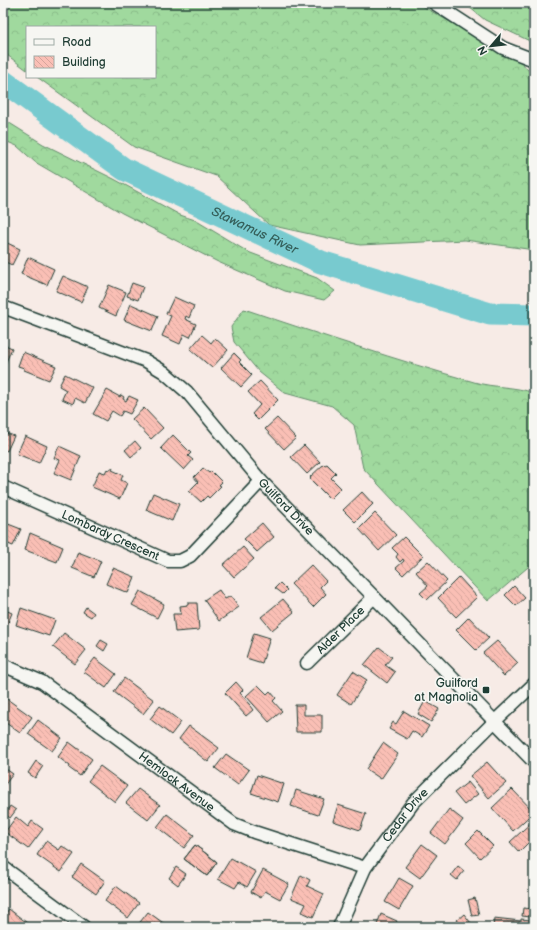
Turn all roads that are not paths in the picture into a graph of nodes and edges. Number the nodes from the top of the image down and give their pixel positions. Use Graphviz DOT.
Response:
graph roads {
  1 [pos="434,3"];
  2 [pos="534,60"];
  3 [pos="3,307"];
  4 [pos="261,481"];
  5 [pos="3,487"];
  6 [pos="374,597"];
  7 [pos="307,663"];
  8 [pos="3,665"];
  9 [pos="534,684"];
  10 [pos="495,721"];
  11 [pos="534,762"];
  12 [pos="3,867"];
  13 [pos="365,868"];
  14 [pos="84,927"];
  15 [pos="339,927"];
  1 -- 2 [label="street"];
  3 -- 4 [label="street, Guilford Drive"];
  4 -- 5 [label="street, Lombardy Crescent"];
  4 -- 6 [label="street, Guilford Drive"];
  6 -- 7 [label="street, Alder Place"];
  6 -- 10 [label="street, Guilford Drive"];
  8 -- 13 [label="street, Hemlock Avenue"];
  9 -- 10 [label="street, Cedar Drive"];
  10 -- 11 [label="street, Guilford Drive"];
  10 -- 13 [label="street, Cedar Drive"];
  12 -- 14 [label="street"];
  13 -- 15 [label="street, Cedar Drive"];
}
